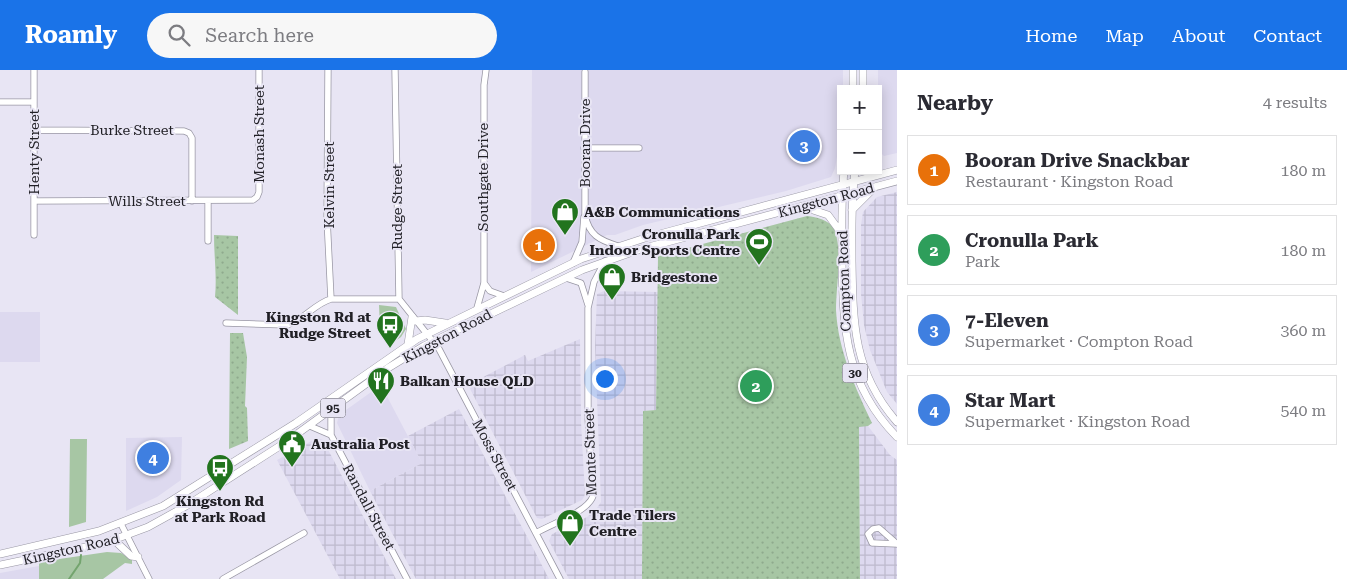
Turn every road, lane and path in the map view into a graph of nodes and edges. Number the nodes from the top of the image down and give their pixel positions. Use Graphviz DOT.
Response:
graph roads {
  1 [pos="34,70"];
  2 [pos="259,70"];
  3 [pos="328,70"];
  4 [pos="396,70"];
  5 [pos="486,70"];
  6 [pos="853,70"];
  7 [pos="863,70"];
  8 [pos="585,72"];
  9 [pos="852,85"];
  10 [pos="863,85"];
  11 [pos="0,102"];
  12 [pos="34,102"];
  13 [pos="35,130"];
  14 [pos="584,148"];
  15 [pos="638,148"];
  16 [pos="882,170"];
  17 [pos="897,170"];
  18 [pos="886,173"];
  19 [pos="844,175"];
  20 [pos="855,175"];
  21 [pos="897,181"];
  22 [pos="854,182"];
  23 [pos="843,185"];
  24 [pos="874,188"];
  25 [pos="852,193"];
  26 [pos="842,196"];
  27 [pos="258,197"];
  28 [pos="35,201"];
  29 [pos="192,201"];
  30 [pos="208,201"];
  31 [pos="803,207"];
  32 [pos="852,210"];
  33 [pos="585,214"];
  34 [pos="842,234"];
  35 [pos="34,235"];
  36 [pos="208,241"];
  37 [pos="618,246"];
  38 [pos="604,261"];
  39 [pos="573,263"];
  40 [pos="566,278"];
  41 [pos="484,284"];
  42 [pos="504,296"];
  43 [pos="399,298"];
  44 [pos="331,299"];
  45 [pos="477,308"];
  46 [pos="588,308"];
  47 [pos="414,319"];
  48 [pos="226,323"];
  49 [pos="445,324"];
  50 [pos="428,333"];
  51 [pos="434,341"];
  52 [pos="408,344"];
  53 [pos="330,410"];
  54 [pos="897,422"];
  55 [pos="310,426"];
  56 [pos="331,435"];
  57 [pos="897,437"];
  58 [pos="121,524"];
  59 [pos="304,533"];
  60 [pos="536,533"];
  61 [pos="127,536"];
  62 [pos="114,540"];
  63 [pos="897,544"];
  64 [pos="0,554"];
  65 [pos="138,557"];
  66 [pos="0,565"];
  67 [pos="150,579"];
  68 [pos="223,579"];
  69 [pos="407,579"];
  70 [pos="560,579"];
  1 -- 12 [label="street, Henty Street"];
  2 -- 27 [label="street, Monash Street"];
  3 -- 44 [label="street, Kelvin Street"];
  4 -- 43 [label="street, Rudge Street"];
  5 -- 41 [label="street, Southgate Drive"];
  6 -- 9 [label="main road"];
  7 -- 10 [label="main road"];
  8 -- 14 [label="street, Booran Drive"];
  11 -- 12 [label="street"];
  12 -- 13 [label="street, Henty Street"];
  13 -- 28 [label="street, Henty Street"];
  13 -- 29 [label="street, Burke Street"];
  14 -- 15 [label="street"];
  14 -- 33 [label="street, Booran Drive"];
  16 -- 18 [label="main road"];
  17 -- 18 [label="main road, Kingston Road / 95"];
  18 -- 22 [label="main road, Kingston Road / 95"];
  19 -- 23 [label="main road, Compton Road / 30"];
  20 -- 22 [label="main road, Compton Road / 30"];
  21 -- 24 [label="main road, Kingston Road / 95"];
  22 -- 23 [label="main road, Kingston Road / 95"];
  22 -- 25 [label="main road, Compton Road / 30"];
  23 -- 26 [label="main road, Compton Road / 30"];
  23 -- 37 [label="main road, Kingston Road / 95"];
  24 -- 25 [label="main road, Kingston Road / 95"];
  24 -- 32 [label="main road"];
  25 -- 26 [label="main road, Kingston Road / 95"];
  25 -- 32 [label="main road, Compton Road / 30"];
  26 -- 31 [label="main road, Kingston Road / 95"];
  26 -- 34 [label="main road, Compton Road / 30"];
  27 -- 30 [label="street, Wills Street"];
  28 -- 29 [label="street, Wills Street"];
  28 -- 35 [label="street, Henty Street"];
  29 -- 30 [label="street, Wills Street"];
  30 -- 36 [label="street"];
  31 -- 34 [label="main road"];
  31 -- 38 [label="main road, Kingston Road / 95"];
  32 -- 54 [label="main road, Compton Road / 30"];
  33 -- 37 [label="street, Booran Drive"];
  33 -- 39 [label="street, Booran Drive"];
  34 -- 57 [label="main road, Compton Road / 30"];
  37 -- 39 [label="main road, Kingston Road / 95"];
  38 -- 40 [label="main road, Kingston Road / 95"];
  38 -- 46 [label="street, Monte Street"];
  39 -- 42 [label="main road, Kingston Road / 95"];
  40 -- 46 [label="street, Monte Street"];
  40 -- 51 [label="main road, Kingston Road / 95"];
  41 -- 42 [label="street"];
  41 -- 45 [label="street, Southgate Drive"];
  42 -- 45 [label="main road, Kingston Road / 95"];
  43 -- 44 [label="street"];
  43 -- 47 [label="street"];
  44 -- 48 [label="street"];
  45 -- 49 [label="main road, Kingston Road / 95"];
  46 -- 60 [label="street, Monte Street"];
  47 -- 49 [label="main road"];
  47 -- 50 [label="street"];
  47 -- 52 [label="main road"];
  49 -- 50 [label="main road, Kingston Road / 95"];
  50 -- 51 [label="street, Moss Street"];
  50 -- 52 [label="main road, Kingston Road / 95"];
  51 -- 53 [label="main road, Kingston Road / 95"];
  51 -- 60 [label="street, Moss Street"];
  52 -- 58 [label="main road, Kingston Road / 95"];
  53 -- 55 [label="main road, Kingston Road / 95"];
  53 -- 56 [label="street, Randall Street"];
  55 -- 56 [label="street"];
  55 -- 61 [label="main road, Kingston Road / 95"];
  56 -- 69 [label="street, Randall Street"];
  58 -- 61 [label="street"];
  58 -- 64 [label="main road, Kingston Road / 95"];
  59 -- 68 [label="street"];
  60 -- 70 [label="street, Moss Street"];
  61 -- 62 [label="main road, Kingston Road / 95"];
  61 -- 65 [label="street"];
  62 -- 65 [label="main road"];
  62 -- 66 [label="main road, Kingston Road / 95"];
  63 -- 63 [label="street"];
  65 -- 67 [label="street"];
}
